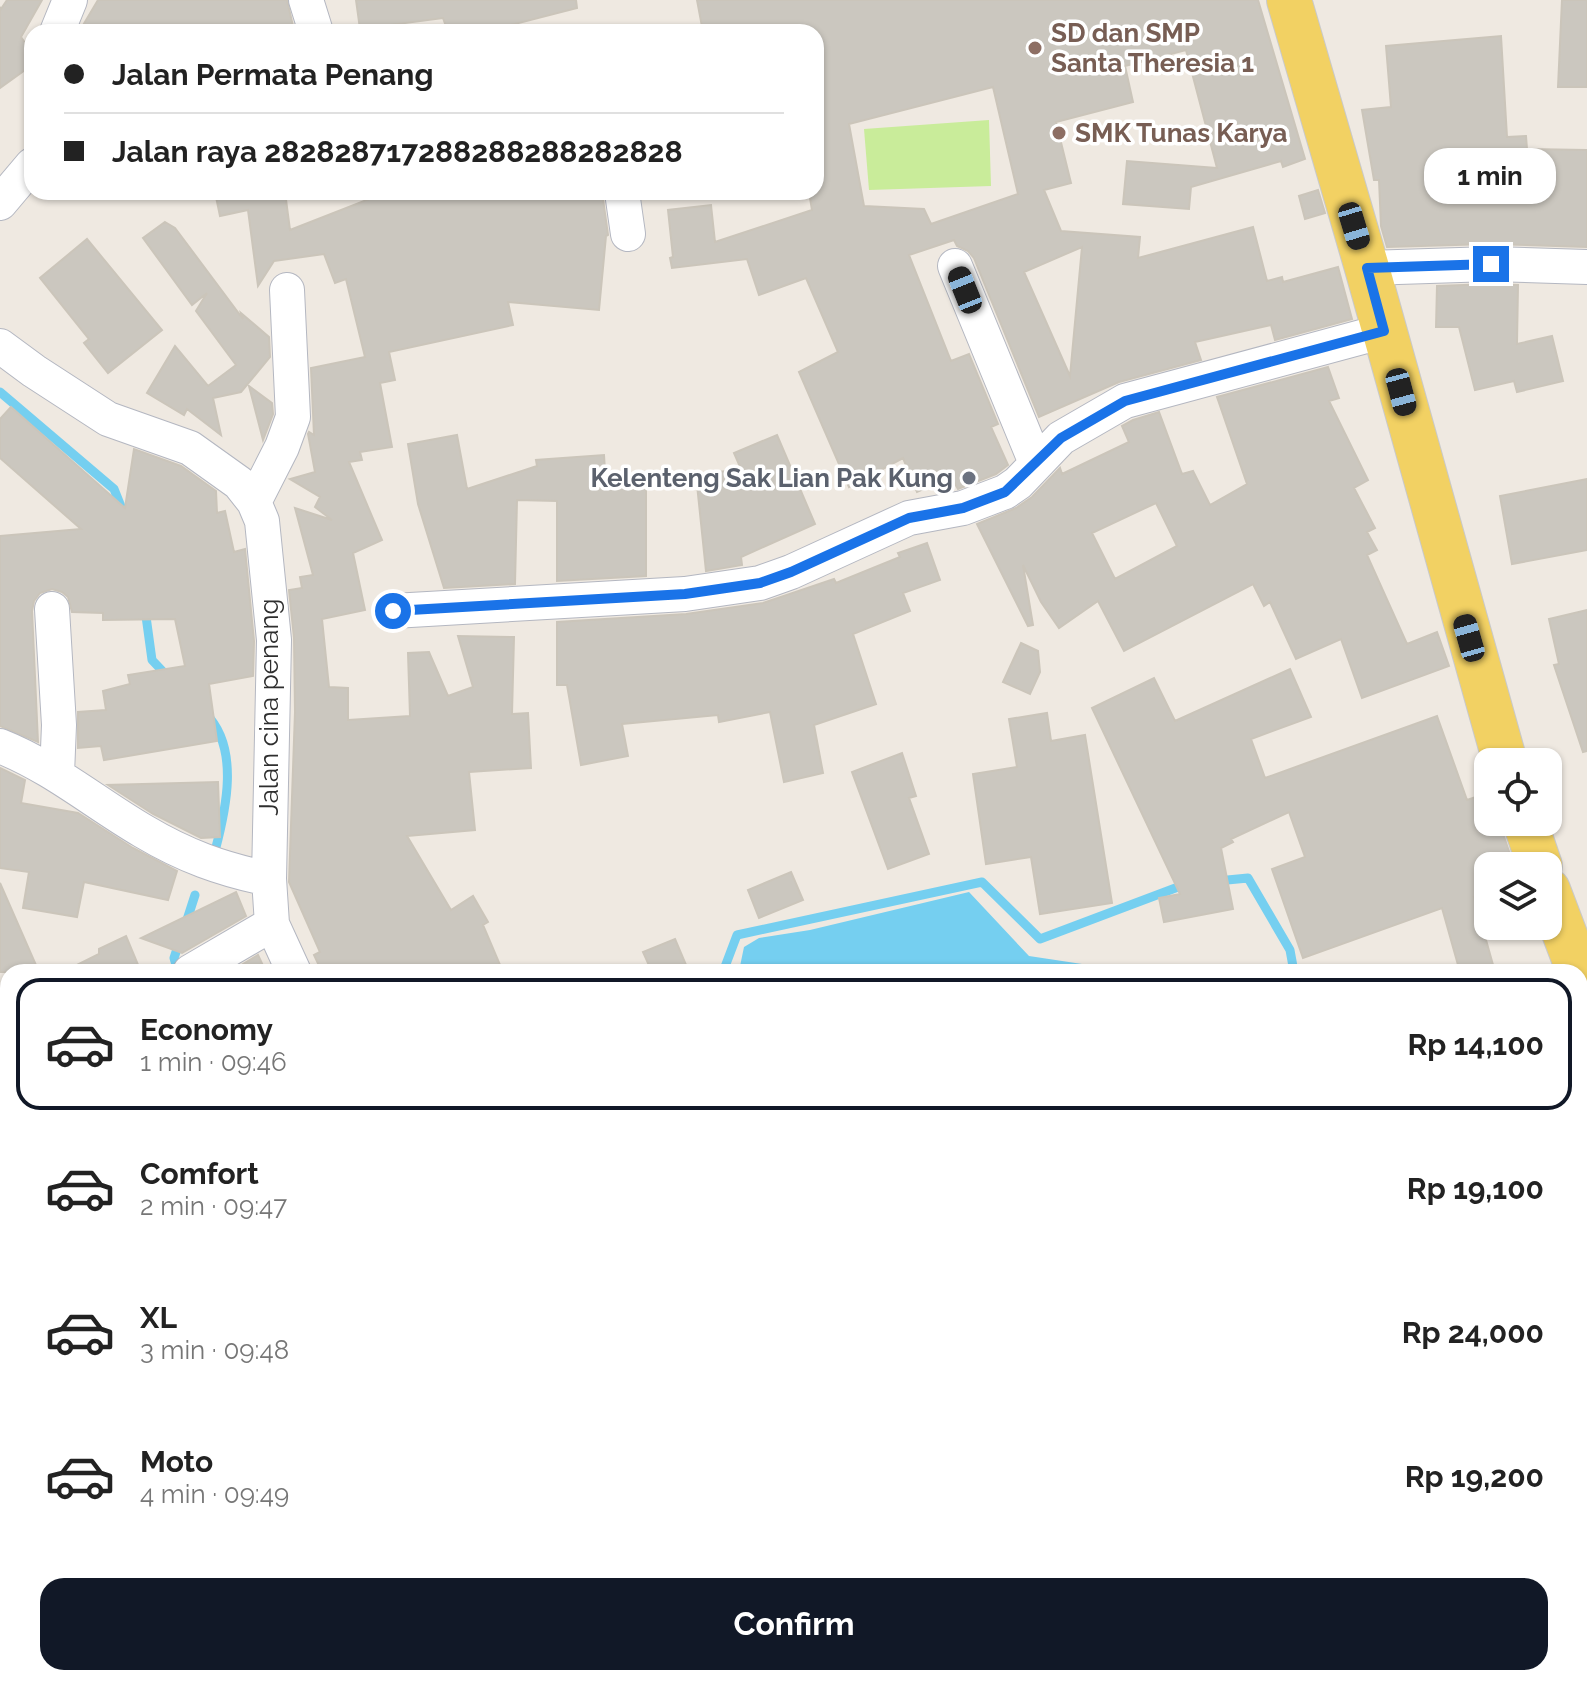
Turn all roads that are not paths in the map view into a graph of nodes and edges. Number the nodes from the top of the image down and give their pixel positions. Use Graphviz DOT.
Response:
graph roads {
  1 [pos="70,0"];
  2 [pos="306,0"];
  3 [pos="1289,0"];
  4 [pos="60,24"];
  5 [pos="314,24"];
  6 [pos="24,174"];
  7 [pos="623,200"];
  8 [pos="0,203"];
  9 [pos="628,234"];
  10 [pos="955,266"];
  11 [pos="1587,267"];
  12 [pos="1367,268"];
  13 [pos="287,290"];
  14 [pos="1384,331"];
  15 [pos="0,346"];
  16 [pos="1036,463"];
  17 [pos="254,502"];
  18 [pos="52,609"];
  19 [pos="393,611"];
  20 [pos="0,746"];
  21 [pos="1501,748"];
  22 [pos="57,774"];
  23 [pos="269,879"];
  24 [pos="272,924"];
  25 [pos="1562,926"];
  26 [pos="203,964"];
  27 [pos="290,964"];
  28 [pos="1577,964"];
  1 -- 4 [label="street"];
  2 -- 5 [label="street"];
  3 -- 12 [label="main road"];
  6 -- 8 [label="street"];
  7 -- 9 [label="street"];
  10 -- 16 [label="street"];
  11 -- 12 [label="street"];
  12 -- 14 [label="main road"];
  13 -- 17 [label="street"];
  14 -- 16 [label="street"];
  14 -- 21 [label="main road"];
  15 -- 17 [label="street, Jalan cina penang"];
  16 -- 19 [label="street"];
  17 -- 23 [label="street, Jalan cina penang"];
  18 -- 22 [label="street"];
  20 -- 22 [label="street"];
  22 -- 23 [label="street"];
  23 -- 24 [label="street, Jalan cina penang"];
  24 -- 26 [label="street"];
  24 -- 27 [label="street, Jalan cina penang"];
  25 -- 28 [label="main road"];
}
